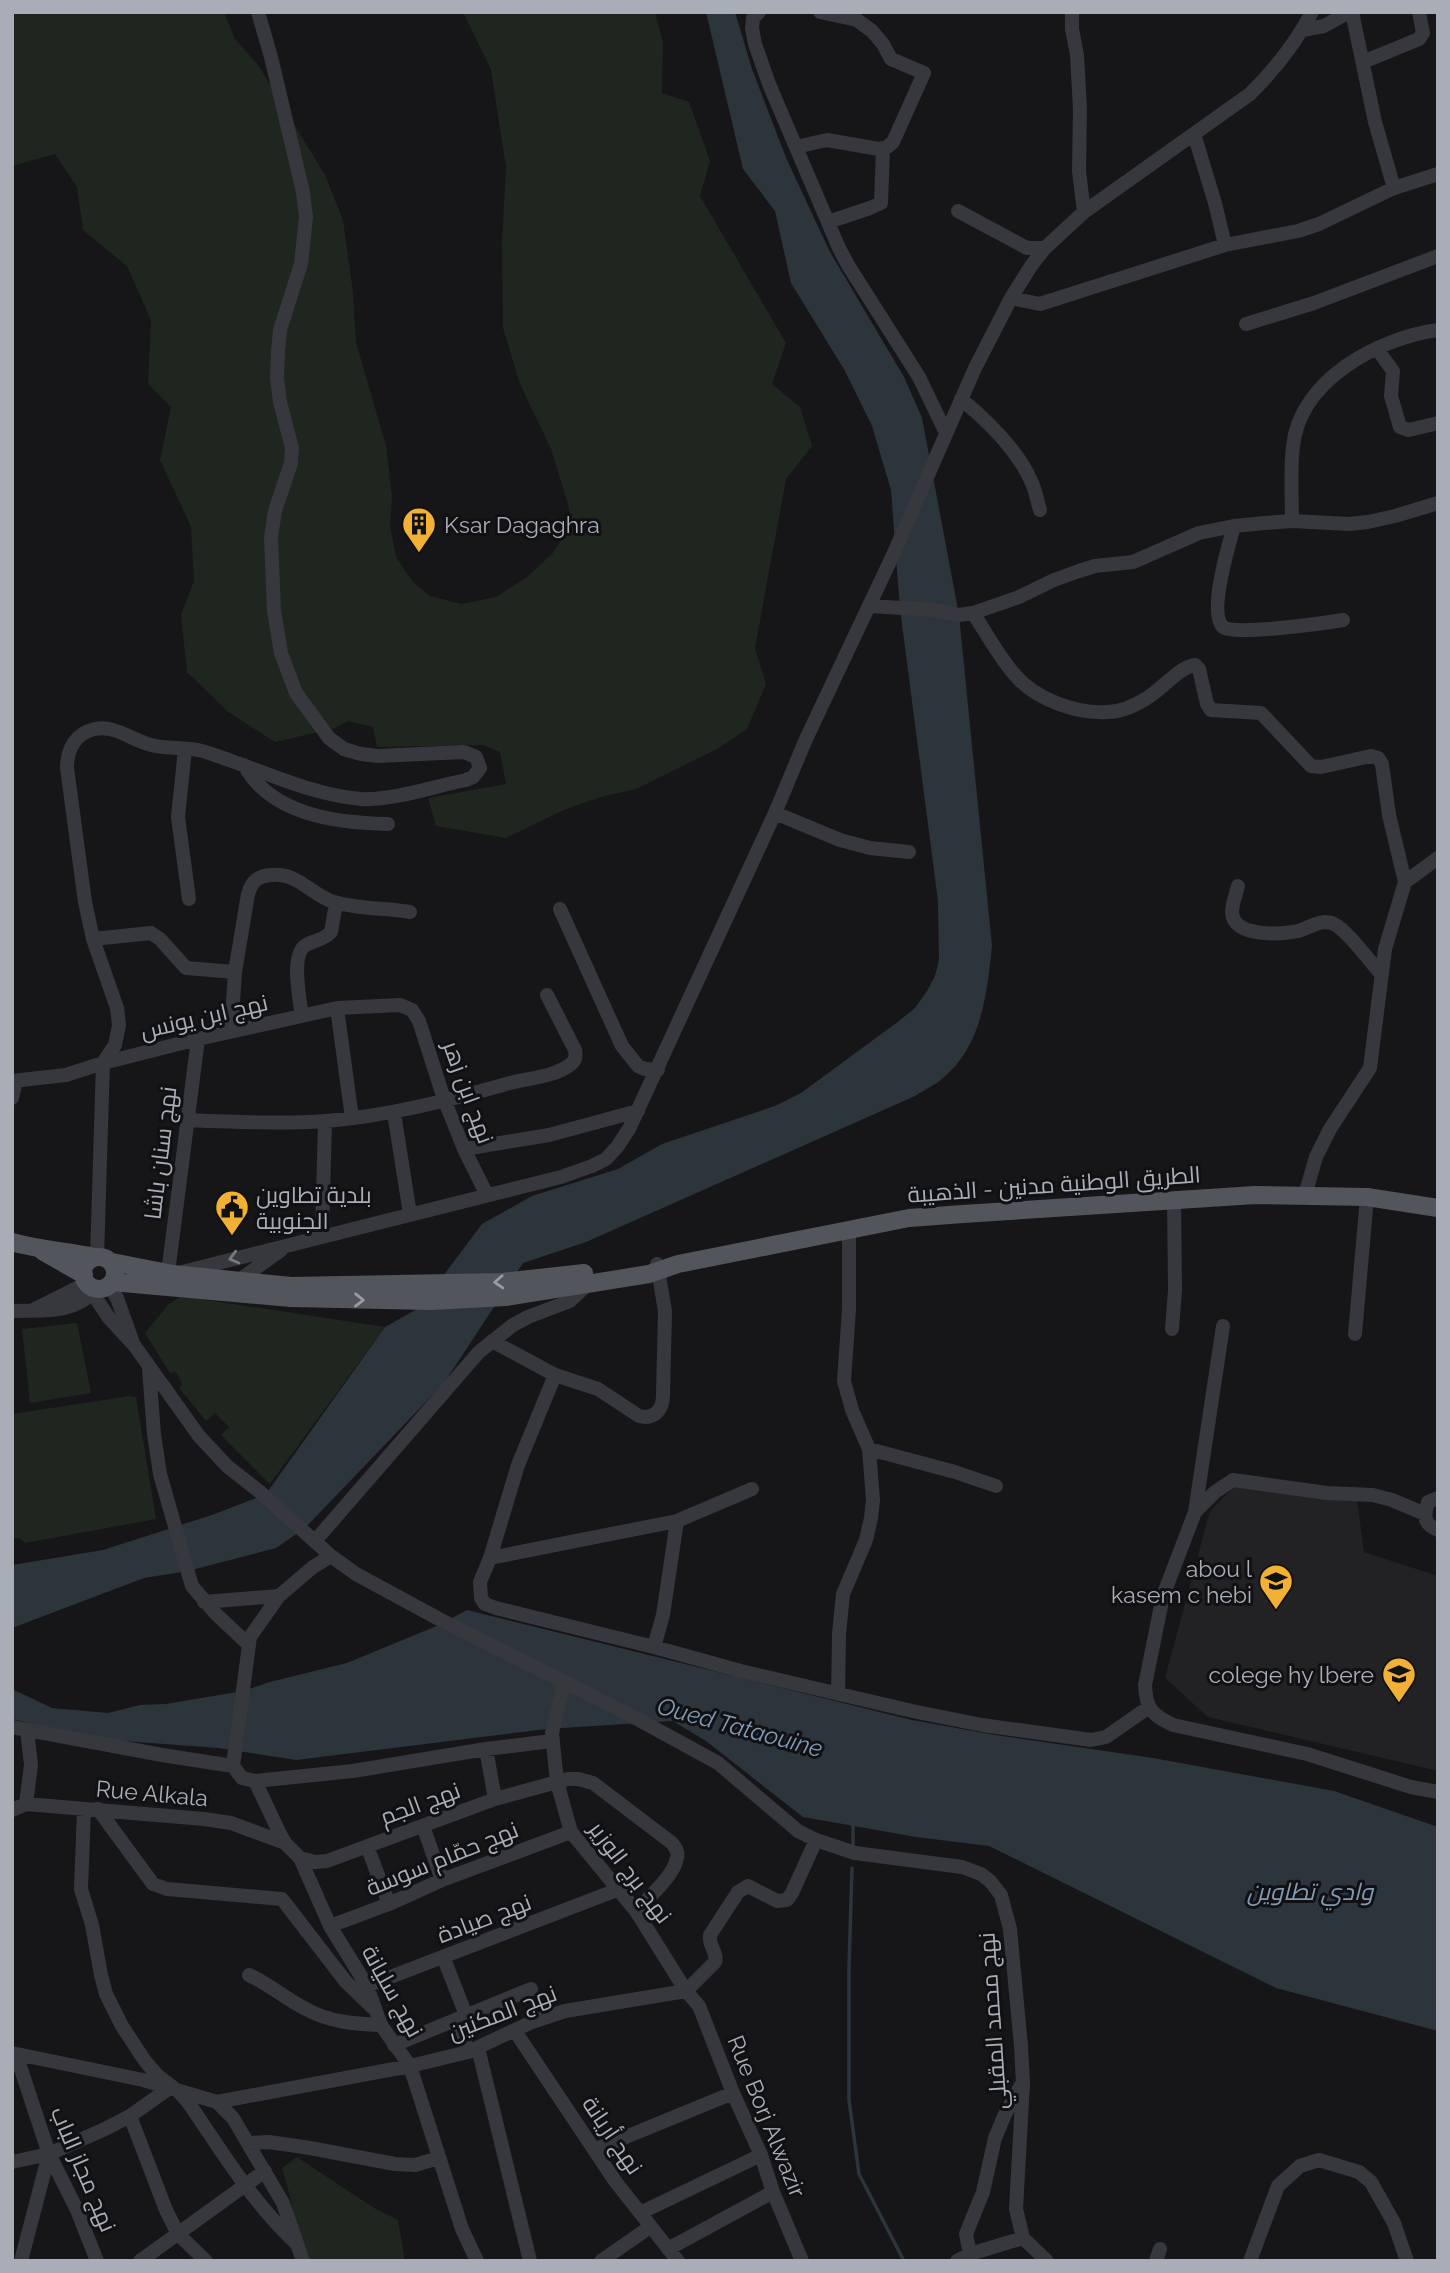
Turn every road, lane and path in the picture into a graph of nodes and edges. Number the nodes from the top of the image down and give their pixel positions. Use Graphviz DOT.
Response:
graph roads {
  1 [pos="258,12"];
  2 [pos="759,12"];
  3 [pos="820,12"];
  4 [pos="1072,12"];
  5 [pos="1312,12"];
  6 [pos="1351,12"];
  7 [pos="1419,12"];
  8 [pos="1303,30"];
  9 [pos="1363,62"];
  10 [pos="1194,134"];
  11 [pos="796,147"];
  12 [pos="883,148"];
  13 [pos="1438,174"];
  14 [pos="1394,188"];
  15 [pos="958,211"];
  16 [pos="1084,212"];
  17 [pos="828,222"];
  18 [pos="1225,244"];
  19 [pos="1045,248"];
  20 [pos="1438,256"];
  21 [pos="1011,298"];
  22 [pos="1246,324"];
  23 [pos="1438,330"];
  24 [pos="1377,349"];
  25 [pos="961,400"];
  26 [pos="1438,423"];
  27 [pos="946,433"];
  28 [pos="1438,503"];
  29 [pos="1040,510"];
  30 [pos="1292,521"];
  31 [pos="1234,526"];
  32 [pos="870,606"];
  33 [pos="973,613"];
  34 [pos="1343,620"];
  35 [pos="186,749"];
  36 [pos="244,765"];
  37 [pos="775,813"];
  38 [pos="388,824"];
  39 [pos="909,852"];
  40 [pos="1438,858"];
  41 [pos="1405,882"];
  42 [pos="1238,886"];
  43 [pos="189,899"];
  44 [pos="336,903"];
  45 [pos="560,909"];
  46 [pos="410,912"];
  47 [pos="93,939"];
  48 [pos="235,972"];
  49 [pos="1382,975"];
  50 [pos="547,995"];
  51 [pos="407,1007"];
  52 [pos="337,1008"];
  53 [pos="302,1016"];
  54 [pos="231,1032"];
  55 [pos="198,1039"];
  56 [pos="103,1063"];
  57 [pos="658,1070"];
  58 [pos="14,1081"];
  59 [pos="12,1098"];
  60 [pos="444,1099"];
  61 [pos="638,1111"];
  62 [pos="394,1113"];
  63 [pos="352,1118"];
  64 [pos="187,1120"];
  65 [pos="325,1121"];
  66 [pos="464,1149"];
  67 [pos="487,1195"];
  68 [pos="1306,1195"];
  69 [pos="1367,1197"];
  70 [pos="1174,1199"];
  71 [pos="1438,1208"];
  72 [pos="410,1214"];
  73 [pos="849,1229"];
  74 [pos="322,1236"];
  75 [pos="12,1242"];
  76 [pos="294,1242"];
  77 [pos="39,1250"];
  78 [pos="276,1254"];
  79 [pos="101,1259"];
  80 [pos="658,1268"];
  81 [pos="171,1273"];
  82 [pos="566,1282"];
  83 [pos="588,1284"];
  84 [pos="96,1285"];
  85 [pos="237,1286"];
  86 [pos="287,1289"];
  87 [pos="12,1311"];
  88 [pos="1223,1326"];
  89 [pos="1172,1329"];
  90 [pos="1354,1334"];
  91 [pos="492,1341"];
  92 [pos="149,1367"];
  93 [pos="555,1375"];
  94 [pos="869,1449"];
  95 [pos="996,1486"];
  96 [pos="752,1489"];
  97 [pos="1438,1498"];
  98 [pos="1195,1512"];
  99 [pos="1425,1514"];
  100 [pos="677,1521"];
  101 [pos="1438,1530"];
  102 [pos="309,1536"];
  103 [pos="331,1556"];
  104 [pos="491,1558"];
  105 [pos="279,1596"];
  106 [pos="204,1602"];
  107 [pos="248,1644"];
  108 [pos="654,1647"];
  109 [pos="564,1683"];
  110 [pos="838,1694"];
  111 [pos="1149,1707"];
  112 [pos="12,1727"];
  113 [pos="27,1730"];
  114 [pos="552,1737"];
  115 [pos="486,1749"];
  116 [pos="233,1763"];
  117 [pos="255,1781"];
  118 [pos="557,1782"];
  119 [pos="1438,1792"];
  120 [pos="495,1799"];
  121 [pos="26,1804"];
  122 [pos="91,1809"];
  123 [pos="12,1810"];
  124 [pos="423,1826"];
  125 [pos="571,1832"];
  126 [pos="816,1840"];
  127 [pos="285,1843"];
  128 [pos="368,1846"];
  129 [pos="300,1858"];
  130 [pos="442,1880"];
  131 [pos="617,1891"];
  132 [pos="389,1904"];
  133 [pos="636,1911"];
  134 [pos="330,1926"];
  135 [pos="444,1958"];
  136 [pos="249,1975"];
  137 [pos="367,1986"];
  138 [pos="531,1989"];
  139 [pos="686,1991"];
  140 [pos="374,2009"];
  141 [pos="462,2017"];
  142 [pos="381,2025"];
  143 [pos="515,2031"];
  144 [pos="394,2045"];
  145 [pos="473,2050"];
  146 [pos="14,2053"];
  147 [pos="410,2067"];
  148 [pos="1023,2083"];
  149 [pos="171,2087"];
  150 [pos="733,2093"];
  151 [pos="217,2102"];
  152 [pos="130,2116"];
  153 [pos="249,2143"];
  154 [pos="594,2150"];
  155 [pos="49,2154"];
  156 [pos="761,2155"];
  157 [pos="439,2158"];
  158 [pos="12,2162"];
  159 [pos="265,2171"];
  160 [pos="246,2186"];
  161 [pos="773,2192"];
  162 [pos="640,2213"];
  163 [pos="650,2227"];
  164 [pos="178,2234"];
  165 [pos="1023,2238"];
  166 [pos="295,2242"];
  167 [pos="668,2249"];
  168 [pos="19,2257"];
  169 [pos="963,2258"];
  170 [pos="97,2261"];
  171 [pos="140,2261"];
  172 [pos="206,2261"];
  173 [pos="303,2261"];
  174 [pos="477,2261"];
  175 [pos="530,2261"];
  176 [pos="601,2261"];
  177 [pos="678,2261"];
  178 [pos="802,2261"];
  179 [pos="1047,2261"];
  180 [pos="1250,2261"];
  181 [pos="1407,2261"];
  1 -- 36 [label="street"];
  2 -- 11 [label="street"];
  3 -- 12 [label="street"];
  4 -- 16 [label="street"];
  5 -- 8 [label="street"];
  6 -- 8 [label="street"];
  6 -- 9 [label="street"];
  7 -- 9 [label="street"];
  8 -- 10 [label="street"];
  9 -- 14 [label="street"];
  10 -- 16 [label="street"];
  10 -- 18 [label="street"];
  11 -- 12 [label="street"];
  11 -- 17 [label="street"];
  12 -- 17 [label="street"];
  13 -- 14 [label="street"];
  14 -- 18 [label="street"];
  15 -- 19 [label="street"];
  16 -- 19 [label="street"];
  17 -- 27 [label="street"];
  18 -- 21 [label="street"];
  19 -- 21 [label="street"];
  20 -- 22 [label="street"];
  21 -- 25 [label="street"];
  23 -- 24 [label="street"];
  24 -- 26 [label="street"];
  24 -- 30 [label="street"];
  25 -- 27 [label="street"];
  25 -- 29 [label="street"];
  27 -- 32 [label="street"];
  28 -- 30 [label="street"];
  30 -- 31 [label="street"];
  31 -- 33 [label="street"];
  31 -- 34 [label="street"];
  32 -- 33 [label="street"];
  32 -- 37 [label="street"];
  33 -- 41 [label="street"];
  35 -- 36 [label="street"];
  35 -- 43 [label="street"];
  35 -- 47 [label="street"];
  36 -- 38 [label="street"];
  37 -- 39 [label="street"];
  37 -- 57 [label="street"];
  40 -- 41 [label="street"];
  41 -- 49 [label="street"];
  42 -- 49 [label="street"];
  44 -- 46 [label="street"];
  44 -- 48 [label="street"];
  44 -- 53 [label="street"];
  45 -- 57 [label="street"];
  47 -- 48 [label="street"];
  47 -- 56 [label="street"];
  48 -- 54 [label="street"];
  49 -- 68 [label="street"];
  50 -- 60 [label="street"];
  51 -- 52 [label="street, نهج ابن يونس"];
  51 -- 60 [label="street, نهج ابن زهر"];
  52 -- 53 [label="street, نهج ابن يونس"];
  52 -- 63 [label="street"];
  53 -- 54 [label="street, نهج ابن يونس"];
  54 -- 55 [label="street, نهج ابن يونس"];
  55 -- 56 [label="street, نهج ابن يونس"];
  55 -- 64 [label="street, نهج سنان باشا"];
  56 -- 58 [label="street, نهج ابن يونس"];
  56 -- 79 [label="street"];
  57 -- 61 [label="street"];
  58 -- 59 [label="street"];
  60 -- 62 [label="street"];
  60 -- 66 [label="street, نهج ابن زهر"];
  61 -- 66 [label="street"];
  61 -- 67 [label="street"];
  62 -- 63 [label="street"];
  62 -- 72 [label="street"];
  63 -- 65 [label="street"];
  64 -- 65 [label="street"];
  64 -- 81 [label="street, نهج سنان باشا"];
  65 -- 74 [label="street"];
  66 -- 67 [label="street, نهج ابن زهر"];
  67 -- 72 [label="street"];
  68 -- 69 [label="main road, الطريق الوطنية مدنين - الذهيبة"];
  68 -- 70 [label="main road, الطريق الوطنية مدنين - الذهيبة"];
  69 -- 71 [label="main road, الطريق الوطنية مدنين - الذهيبة"];
  69 -- 90 [label="street"];
  70 -- 73 [label="main road, الطريق الوطنية مدنين - الذهيبة"];
  70 -- 89 [label="street"];
  72 -- 74 [label="street"];
  73 -- 80 [label="main road, الطريق الوطنية مدنين - الذهيبة"];
  73 -- 94 [label="street"];
  74 -- 76 [label="street"];
  75 -- 77 [label="main road, الطريق الوطنية مدنين - الذهيبة"];
  76 -- 78 [label="street"];
  76 -- 81 [label="street, one-way"];
  77 -- 79 [label="main road, الطريق الوطنية مدنين - الذهيبة"];
  77 -- 84 [label="main road, الطريق الوطنية مدنين - الذهيبة"];
  78 -- 85 [label="street"];
  78 -- 86 [label="street"];
  79 -- 81 [label="main road, الطريق الوطنية مدنين - الذهيبة"];
  79 -- 84 [label="main road"];
  79 -- 84 [label="main road"];
  80 -- 82 [label="main road, الطريق الوطنية مدنين - الذهيبة"];
  80 -- 83 [label="main road, الطريق الوطنية مدنين - الذهيبة"];
  80 -- 93 [label="street"];
  81 -- 85 [label="main road, الطريق الوطنية مدنين - الذهيبة"];
  82 -- 83 [label="main road, الطريق الوطنية مدنين - الذهيبة"];
  82 -- 86 [label="main road, الطريق الوطنية مدنين - الذهيبة"];
  83 -- 91 [label="street"];
  84 -- 85 [label="main road, الطريق الوطنية مدنين - الذهيبة"];
  84 -- 87 [label="street"];
  84 -- 92 [label="street, نهج محمد المقبلي"];
  85 -- 86 [label="main road, الطريق الوطنية مدنين - الذهيبة"];
  88 -- 98 [label="street"];
  91 -- 93 [label="street"];
  91 -- 102 [label="street"];
  92 -- 102 [label="street, نهج محمد المقبلي"];
  92 -- 106 [label="street"];
  93 -- 104 [label="street"];
  94 -- 95 [label="street"];
  94 -- 110 [label="street"];
  96 -- 100 [label="street"];
  97 -- 99 [label="street"];
  98 -- 99 [label="street"];
  98 -- 111 [label="street"];
  99 -- 101 [label="street"];
  100 -- 104 [label="street"];
  100 -- 108 [label="street"];
  102 -- 103 [label="street, نهج محمد المقبلي"];
  103 -- 105 [label="street"];
  103 -- 109 [label="street, نهج محمد المقبلي"];
  104 -- 108 [label="street"];
  105 -- 106 [label="street"];
  105 -- 107 [label="street"];
  106 -- 107 [label="street"];
  107 -- 116 [label="street"];
  108 -- 110 [label="street"];
  109 -- 114 [label="street"];
  109 -- 126 [label="street, نهج محمد المقبلي"];
  110 -- 111 [label="street"];
  111 -- 119 [label="street"];
  112 -- 113 [label="street"];
  113 -- 116 [label="street"];
  113 -- 121 [label="street"];
  114 -- 115 [label="street"];
  114 -- 118 [label="street, نهج برج الوزير"];
  115 -- 117 [label="street"];
  115 -- 120 [label="street"];
  116 -- 117 [label="street, نهج سليانة"];
  117 -- 127 [label="street, نهج سليانة"];
  118 -- 120 [label="street, نهج الجم"];
  118 -- 125 [label="street, نهج برج الوزير"];
  118 -- 133 [label="street, نهج الجم"];
  120 -- 124 [label="street, نهج الجم"];
  121 -- 122 [label="street, Rue Alkala"];
  121 -- 123 [label="street, Rue Alkala"];
  122 -- 127 [label="street, Rue Alkala"];
  122 -- 140 [label="street"];
  122 -- 149 [label="street"];
  124 -- 128 [label="street, نهج الجم"];
  124 -- 130 [label="street"];
  125 -- 130 [label="street, نهج حمّام سوسة"];
  125 -- 131 [label="street, نهج برج الوزير"];
  126 -- 139 [label="street"];
  126 -- 148 [label="street, نهج محمد المقبلي"];
  127 -- 129 [label="street, نهج سليانة"];
  128 -- 129 [label="street, نهج الجم"];
  128 -- 132 [label="street"];
  129 -- 134 [label="street, نهج سليانة"];
  130 -- 132 [label="street, نهج حمّام سوسة"];
  131 -- 133 [label="street, نهج برج الوزير"];
  131 -- 135 [label="street, نهج صيادة"];
  132 -- 134 [label="street, نهج حمّام سوسة"];
  133 -- 139 [label="street, نهج برج الوزير"];
  134 -- 137 [label="street, نهج سليانة"];
  135 -- 137 [label="street, نهج صيادة"];
  135 -- 141 [label="street"];
  136 -- 142 [label="street"];
  137 -- 140 [label="street, نهج سليانة"];
  138 -- 141 [label="street"];
  139 -- 143 [label="street, نهج المكنين"];
  139 -- 150 [label="street, Rue Borj Alwazir"];
  140 -- 142 [label="street, نهج سليانة"];
  141 -- 144 [label="street"];
  141 -- 145 [label="street"];
  142 -- 144 [label="street, نهج سليانة"];
  143 -- 145 [label="street, نهج المكنين"];
  143 -- 154 [label="street, نهج أريانة"];
  144 -- 147 [label="street, نهج سليانة"];
  145 -- 147 [label="street, نهج المكنين"];
  145 -- 175 [label="street"];
  146 -- 149 [label="street, نهج المكنين"];
  146 -- 155 [label="street, نهج مجاز الباب"];
  147 -- 151 [label="street, نهج المكنين"];
  147 -- 157 [label="street, نهج سليانة"];
  148 -- 165 [label="street, نهج محمد المقبلي"];
  148 -- 169 [label="street"];
  149 -- 151 [label="street, نهج المكنين"];
  149 -- 152 [label="street"];
  149 -- 160 [label="street"];
  150 -- 154 [label="street"];
  150 -- 156 [label="street, Rue Borj Alwazir"];
  151 -- 153 [label="street"];
  152 -- 155 [label="street"];
  152 -- 164 [label="street"];
  153 -- 157 [label="street"];
  153 -- 159 [label="street"];
  154 -- 162 [label="street, نهج أريانة"];
  155 -- 158 [label="street"];
  155 -- 168 [label="street"];
  155 -- 170 [label="street, نهج مجاز الباب"];
  156 -- 161 [label="street, Rue Borj Alwazir"];
  156 -- 162 [label="street"];
  157 -- 174 [label="street, نهج سليانة"];
  159 -- 160 [label="street"];
  159 -- 166 [label="street"];
  160 -- 164 [label="street"];
  160 -- 166 [label="street"];
  161 -- 167 [label="street"];
  161 -- 178 [label="street, Rue Borj Alwazir"];
  162 -- 163 [label="street, نهج أريانة"];
  163 -- 167 [label="street, نهج أريانة"];
  163 -- 176 [label="street"];
  164 -- 171 [label="street"];
  164 -- 172 [label="street"];
  165 -- 169 [label="street"];
  165 -- 179 [label="street"];
  166 -- 173 [label="street"];
  167 -- 177 [label="street, نهج أريانة"];
  180 -- 181 [label="street"];
}
